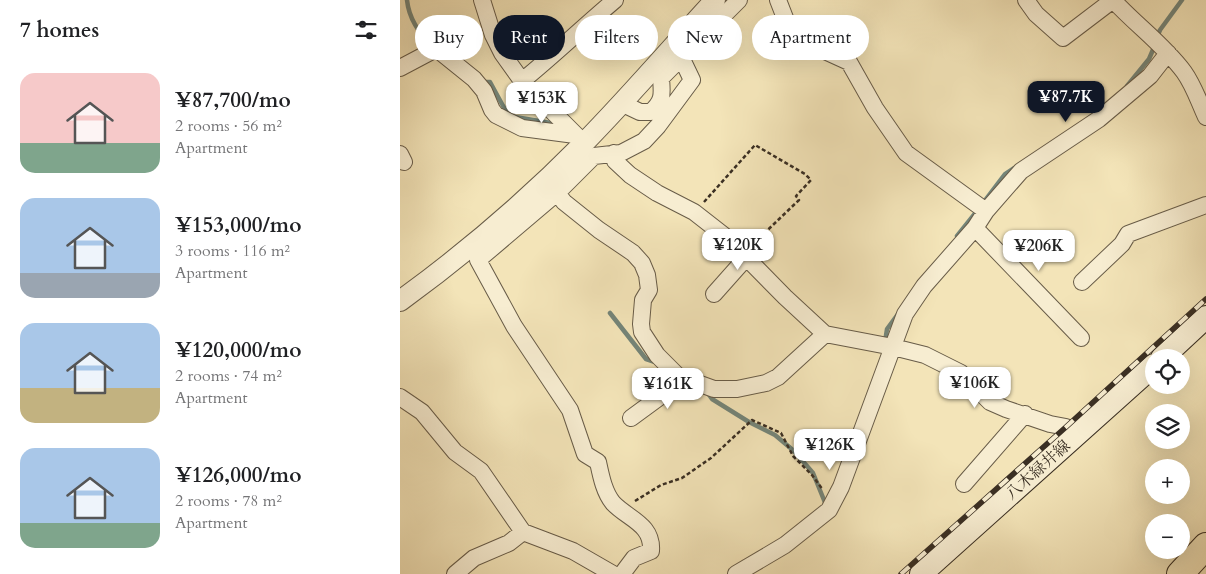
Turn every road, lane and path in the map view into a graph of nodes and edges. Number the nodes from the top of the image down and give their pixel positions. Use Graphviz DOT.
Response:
graph roads {
  1 [pos="482,0"];
  2 [pos="615,0"];
  3 [pos="715,0"];
  4 [pos="739,0"];
  5 [pos="778,0"];
  6 [pos="1026,0"];
  7 [pos="1114,0"];
  8 [pos="724,15"];
  9 [pos="1168,53"];
  10 [pos="678,60"];
  11 [pos="682,60"];
  12 [pos="400,68"];
  13 [pos="522,81"];
  14 [pos="621,103"];
  15 [pos="1206,117"];
  16 [pos="579,139"];
  17 [pos="614,153"];
  18 [pos="557,194"];
  19 [pos="1206,205"];
  20 [pos="986,211"];
  21 [pos="694,212"];
  22 [pos="975,228"];
  23 [pos="744,256"];
  24 [pos="1082,282"];
  25 [pos="714,294"];
  26 [pos="400,301"];
  27 [pos="1206,318"];
  28 [pos="825,334"];
  29 [pos="1081,338"];
  30 [pos="893,347"];
  31 [pos="1172,349"];
  32 [pos="1145,373"];
  33 [pos="678,376"];
  34 [pos="400,397"];
  35 [pos="1025,414"];
  36 [pos="632,418"];
  37 [pos="1076,436"];
  38 [pos="964,484"];
  39 [pos="622,510"];
  40 [pos="829,510"];
  41 [pos="523,532"];
  42 [pos="1206,546"];
  43 [pos="455,574"];
  44 [pos="614,574"];
  45 [pos="622,574"];
  46 [pos="736,574"];
  47 [pos="920,574"];
  48 [pos="1180,574"];
  1 -- 13 [label="street"];
  2 -- 13 [label="street"];
  3 -- 14 [label="street"];
  4 -- 8 [label="street"];
  5 -- 20 [label="street"];
  6 -- 7 [label="street"];
  7 -- 9 [label="street"];
  9 -- 15 [label="street"];
  9 -- 20 [label="street"];
  10 -- 14 [label="street"];
  11 -- 17 [label="street"];
  12 -- 16 [label="street"];
  13 -- 16 [label="street"];
  14 -- 16 [label="street"];
  16 -- 26 [label="street"];
  17 -- 18 [label="street"];
  17 -- 21 [label="street"];
  18 -- 33 [label="street"];
  18 -- 39 [label="street"];
  19 -- 24 [label="street"];
  20 -- 22 [label="street"];
  21 -- 23 [label="street"];
  21 -- 23 [label="path"];
  22 -- 29 [label="street"];
  22 -- 30 [label="street"];
  23 -- 25 [label="street"];
  23 -- 28 [label="street"];
  27 -- 31 [label="main road"];
  28 -- 30 [label="street"];
  28 -- 33 [label="street"];
  30 -- 35 [label="street"];
  30 -- 40 [label="street"];
  32 -- 37 [label="main road, 八木緑井線"];
  33 -- 36 [label="street"];
  34 -- 41 [label="street"];
  35 -- 37 [label="street"];
  35 -- 38 [label="street"];
  37 -- 47 [label="main road, 八木緑井線"];
  39 -- 40 [label="path"];
  39 -- 45 [label="street"];
  40 -- 46 [label="street"];
  41 -- 43 [label="street"];
  41 -- 44 [label="street"];
  42 -- 48 [label="highway"];
}
